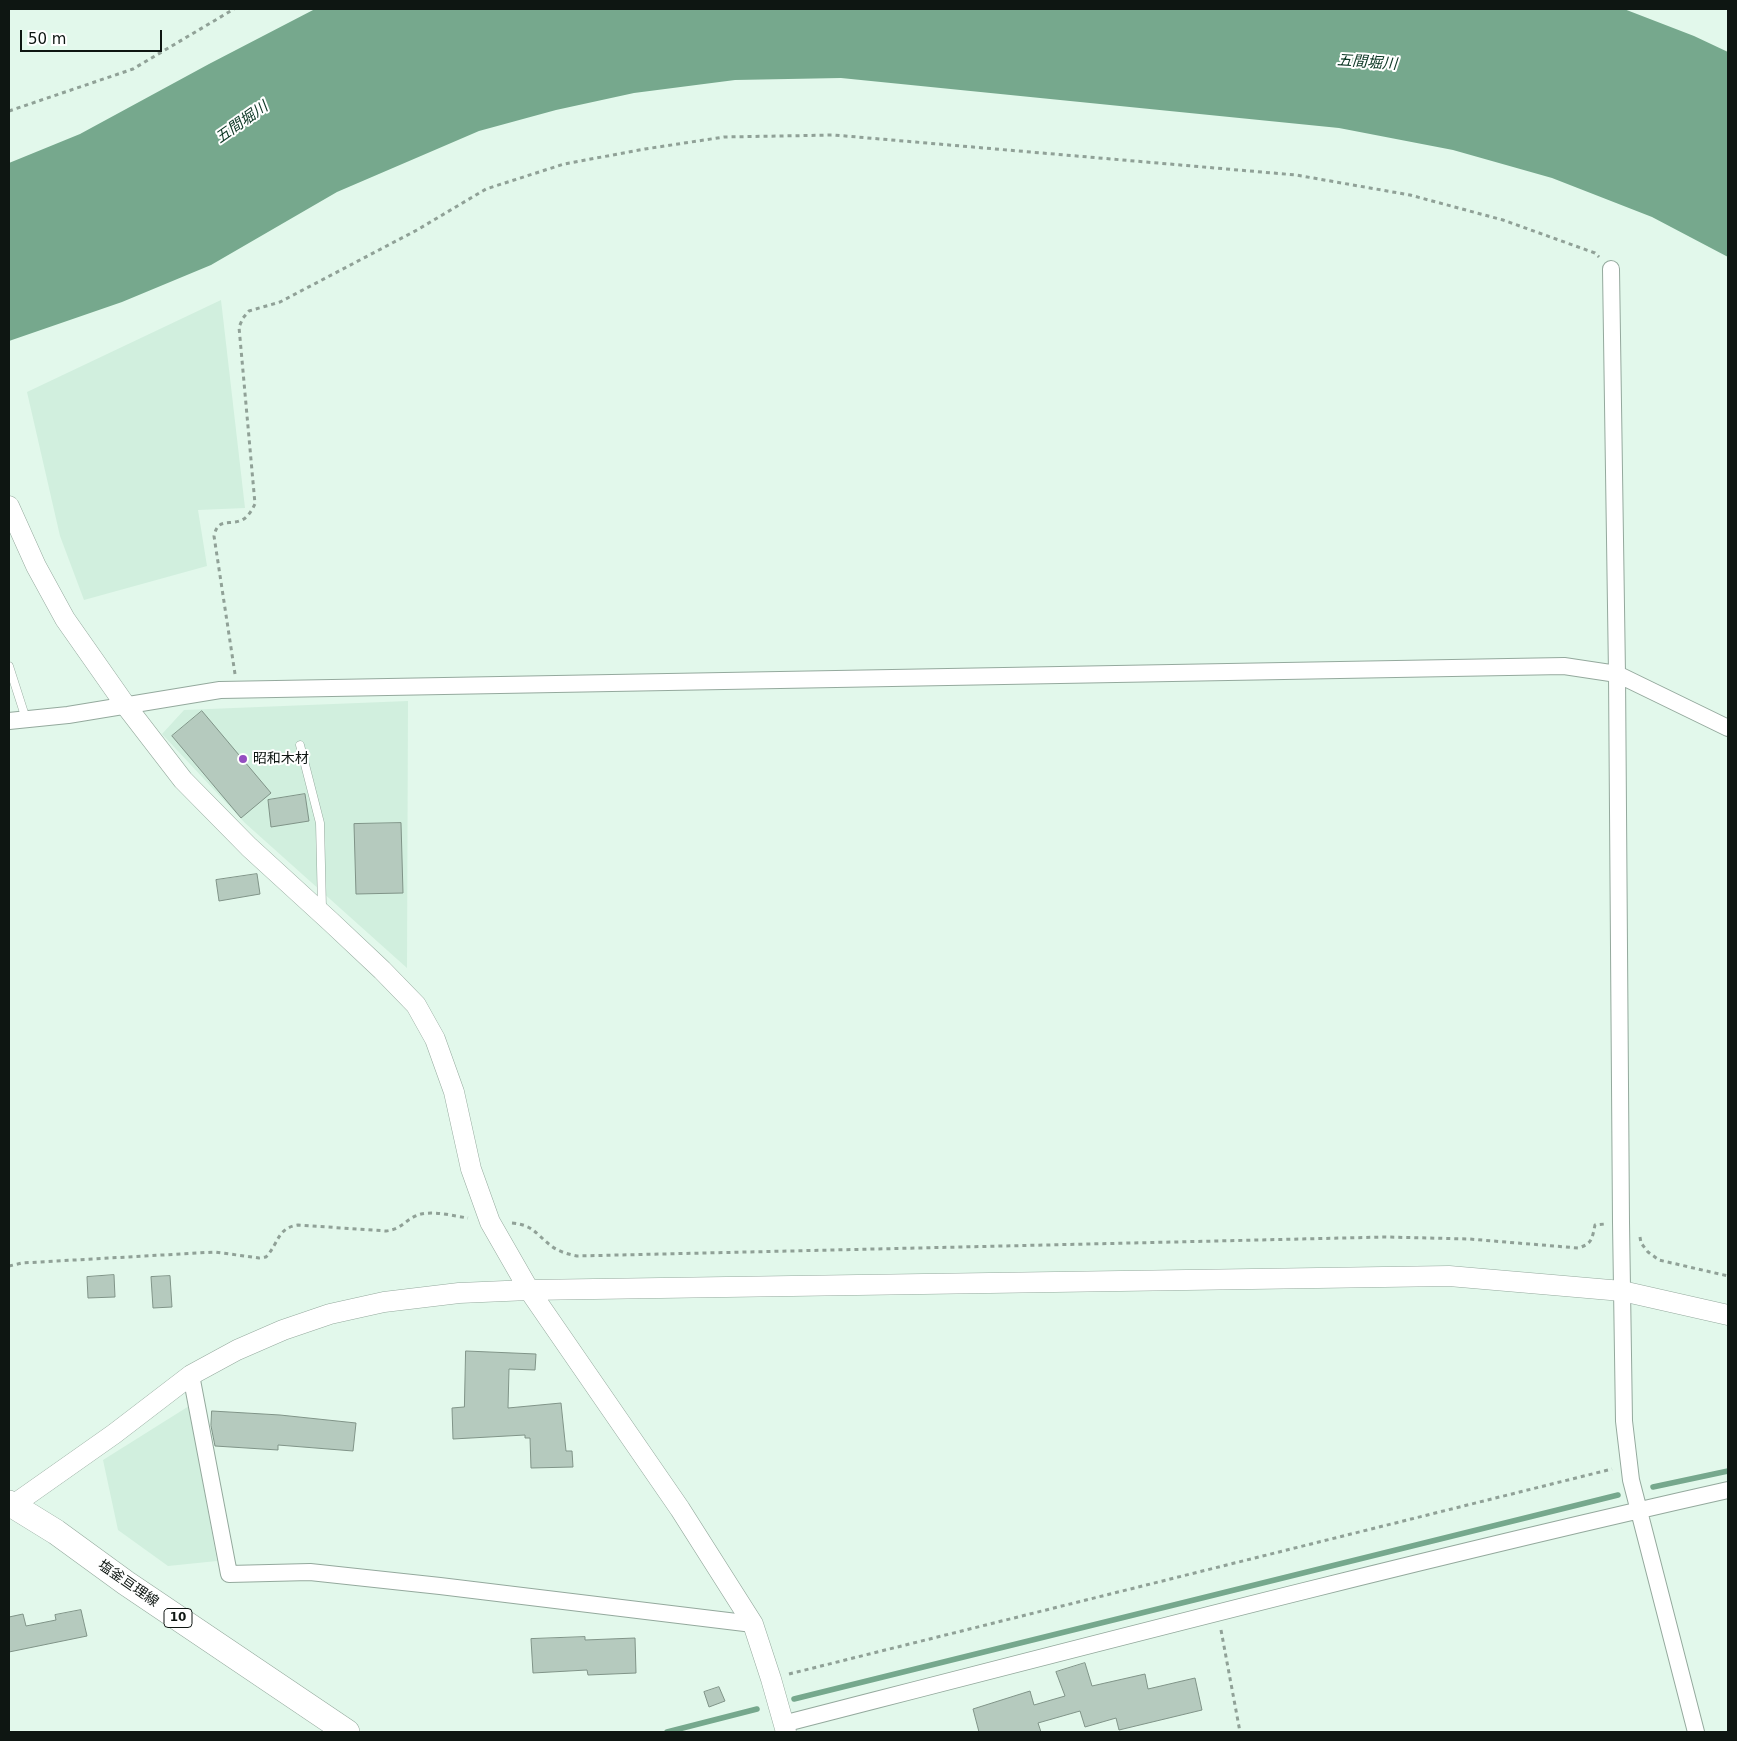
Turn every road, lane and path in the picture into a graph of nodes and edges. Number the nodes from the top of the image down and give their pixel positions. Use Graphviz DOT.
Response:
graph roads {
  1 [pos="234,9"];
  2 [pos="9,111"];
  3 [pos="1611,269"];
  4 [pos="9,506"];
  5 [pos="9,666"];
  6 [pos="1617,674"];
  7 [pos="238,690"];
  8 [pos="126,706"];
  9 [pos="26,720"];
  10 [pos="9,721"];
  11 [pos="1728,728"];
  12 [pos="300,745"];
  13 [pos="322,914"];
  14 [pos="490,1222"];
  15 [pos="1621,1222"];
  16 [pos="9,1266"];
  17 [pos="1728,1276"];
  18 [pos="529,1290"];
  19 [pos="1622,1291"];
  20 [pos="1728,1315"];
  21 [pos="191,1375"];
  22 [pos="1629,1465"];
  23 [pos="1728,1490"];
  24 [pos="10,1506"];
  25 [pos="1639,1510"];
  26 [pos="1218,1612"];
  27 [pos="753,1624"];
  28 [pos="771,1678"];
  29 [pos="785,1728"];
  30 [pos="347,1732"];
  31 [pos="1240,1732"];
  32 [pos="1696,1732"];
  1 -- 2 [label="path"];
  3 -- 6 [label="street"];
  3 -- 7 [label="path"];
  4 -- 8 [label="street"];
  5 -- 9 [label="lane"];
  6 -- 7 [label="street"];
  6 -- 11 [label="street"];
  6 -- 15 [label="street"];
  7 -- 8 [label="street"];
  8 -- 9 [label="street"];
  8 -- 13 [label="street"];
  9 -- 10 [label="street"];
  12 -- 13 [label="lane"];
  13 -- 14 [label="street"];
  14 -- 15 [label="path"];
  14 -- 16 [label="path"];
  14 -- 18 [label="street"];
  15 -- 17 [label="path"];
  15 -- 19 [label="street"];
  18 -- 19 [label="street"];
  18 -- 21 [label="street"];
  18 -- 27 [label="street"];
  19 -- 20 [label="street"];
  19 -- 22 [label="street"];
  21 -- 24 [label="street"];
  21 -- 27 [label="street"];
  22 -- 25 [label="street"];
  22 -- 28 [label="path"];
  23 -- 25 [label="street"];
  24 -- 30 [label="main road, 塩釜亘理線 / 10"];
  25 -- 26 [label="street"];
  25 -- 32 [label="street"];
  26 -- 29 [label="street"];
  26 -- 31 [label="path"];
  27 -- 28 [label="street"];
  28 -- 29 [label="street"];
}
